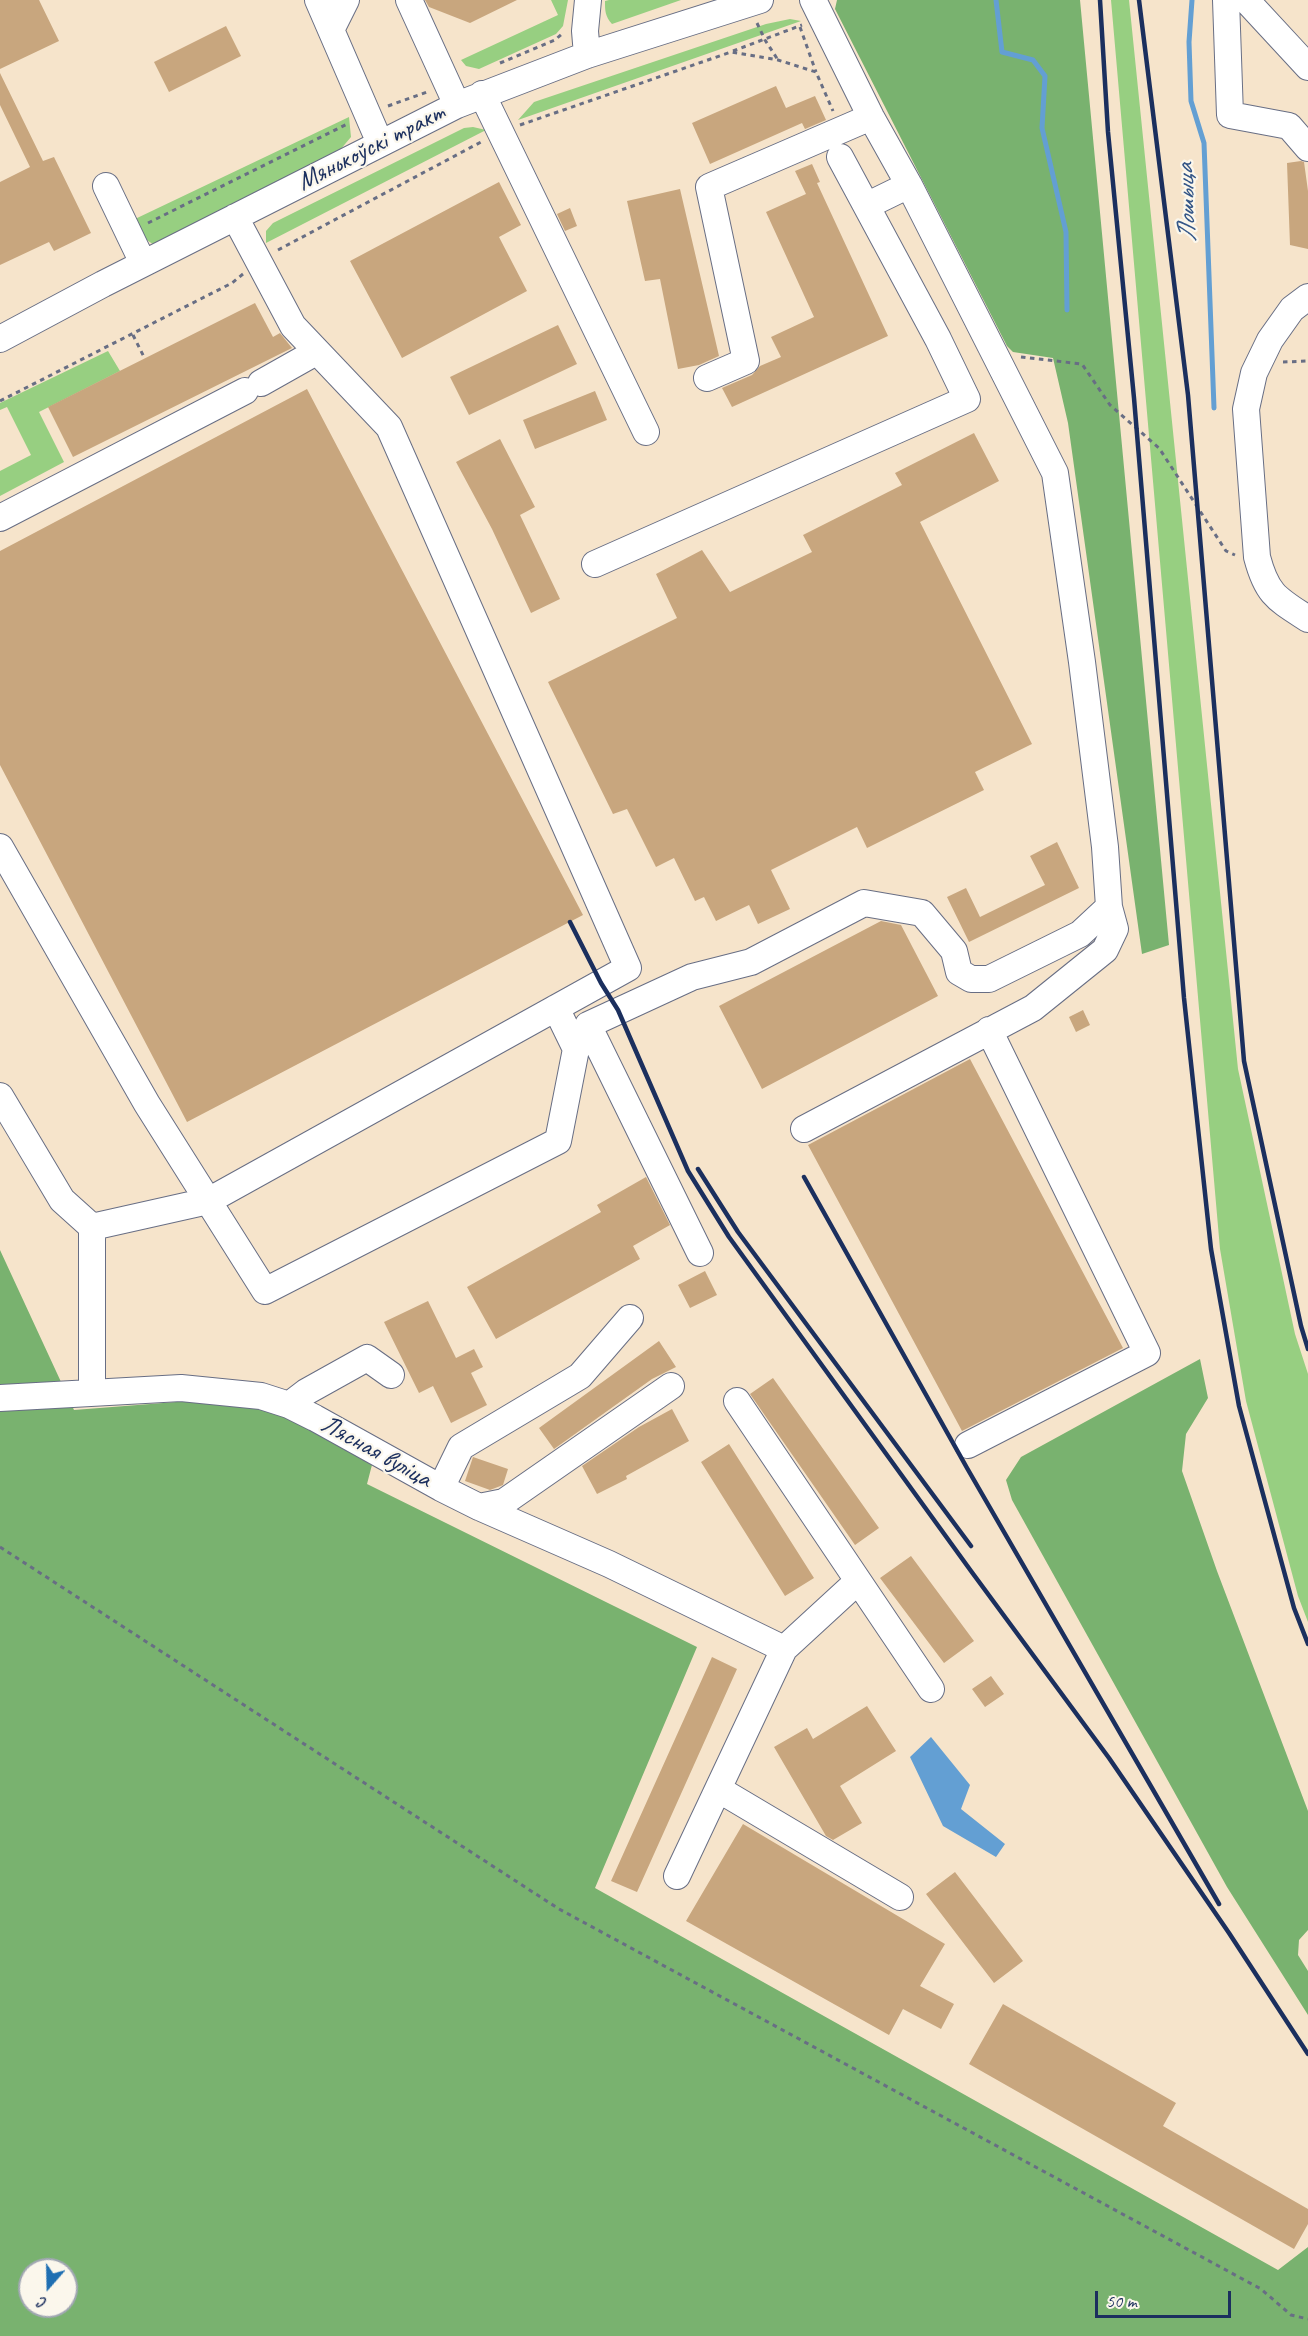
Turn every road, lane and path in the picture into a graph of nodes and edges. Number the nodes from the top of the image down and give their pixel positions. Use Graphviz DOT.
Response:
graph roads {
  1 [pos="318,0"];
  2 [pos="346,0"];
  3 [pos="409,0"];
  4 [pos="588,0"];
  5 [pos="760,0"];
  6 [pos="1226,0"];
  7 [pos="1246,0"];
  8 [pos="810,13"];
  9 [pos="759,26"];
  10 [pos="331,30"];
  11 [pos="765,40"];
  12 [pos="731,52"];
  13 [pos="587,55"];
  14 [pos="778,60"];
  15 [pos="1308,67"];
  16 [pos="816,72"];
  17 [pos="482,94"];
  18 [pos="457,105"];
  19 [pos="871,117"];
  20 [pos="842,129"];
  21 [pos="502,131"];
  22 [pos="380,143"];
  23 [pos="1308,148"];
  24 [pos="840,157"];
  25 [pos="909,185"];
  26 [pos="106,186"];
  27 [pos="867,205"];
  28 [pos="235,217"];
  29 [pos="259,260"];
  30 [pos="143,263"];
  31 [pos="1308,297"];
  32 [pos="133,335"];
  33 [pos="0,339"];
  34 [pos="316,352"];
  35 [pos="995,353"];
  36 [pos="145,359"];
  37 [pos="707,378"];
  38 [pos="0,400"];
  39 [pos="646,432"];
  40 [pos="0,518"];
  41 [pos="595,564"];
  42 [pos="1260,569"];
  43 [pos="1308,619"];
  44 [pos="0,847"];
  45 [pos="1109,907"];
  46 [pos="556,1008"];
  47 [pos="989,1030"];
  48 [pos="0,1096"];
  49 [pos="804,1129"];
  50 [pos="208,1201"];
  51 [pos="92,1227"];
  52 [pos="700,1253"];
  53 [pos="630,1318"];
  54 [pos="391,1375"];
  55 [pos="671,1386"];
  56 [pos="92,1393"];
  57 [pos="0,1398"];
  58 [pos="737,1401"];
  59 [pos="290,1405"];
  60 [pos="968,1445"];
  61 [pos="441,1488"];
  62 [pos="479,1507"];
  63 [pos="0,1547"];
  64 [pos="858,1581"];
  65 [pos="784,1649"];
  66 [pos="931,1689"];
  67 [pos="718,1789"];
  68 [pos="677,1876"];
  69 [pos="900,1897"];
  70 [pos="1308,2319"];
  1 -- 10 [label="street"];
  2 -- 10 [label="street"];
  3 -- 18 [label="street"];
  4 -- 13 [label="street"];
  5 -- 13 [label="street, Мянькоўскі тракт"];
  6 -- 23 [label="street"];
  7 -- 15 [label="street"];
  8 -- 11 [label="path"];
  8 -- 16 [label="path"];
  8 -- 19 [label="street"];
  9 -- 11 [label="path"];
  10 -- 22 [label="street"];
  11 -- 12 [label="path"];
  11 -- 14 [label="path"];
  12 -- 14 [label="path"];
  12 -- 21 [label="path"];
  13 -- 17 [label="street, Мянькоўскі тракт"];
  14 -- 16 [label="path"];
  16 -- 20 [label="path"];
  17 -- 18 [label="street, Мянькоўскі тракт"];
  17 -- 21 [label="street"];
  18 -- 22 [label="street, Мянькоўскі тракт"];
  19 -- 20 [label="street"];
  19 -- 25 [label="street"];
  20 -- 37 [label="street"];
  21 -- 29 [label="path"];
  21 -- 39 [label="street"];
  22 -- 28 [label="street, Мянькоўскі тракт"];
  24 -- 27 [label="street"];
  25 -- 27 [label="street"];
  25 -- 35 [label="street"];
  26 -- 30 [label="street"];
  27 -- 41 [label="street"];
  28 -- 29 [label="street"];
  28 -- 30 [label="street, Мянькоўскі тракт"];
  29 -- 32 [label="path"];
  29 -- 34 [label="street"];
  30 -- 33 [label="street, Мянькоўскі тракт"];
  31 -- 42 [label="street"];
  32 -- 36 [label="path"];
  32 -- 38 [label="path"];
  34 -- 40 [label="street"];
  34 -- 46 [label="street"];
  35 -- 42 [label="path"];
  35 -- 45 [label="street"];
  42 -- 43 [label="street"];
  44 -- 50 [label="street"];
  45 -- 47 [label="street"];
  45 -- 52 [label="street"];
  46 -- 50 [label="street"];
  46 -- 50 [label="street"];
  47 -- 49 [label="street"];
  47 -- 60 [label="street"];
  48 -- 51 [label="street"];
  50 -- 51 [label="street"];
  51 -- 56 [label="street"];
  53 -- 61 [label="street"];
  54 -- 59 [label="street"];
  55 -- 62 [label="street"];
  56 -- 57 [label="street, Лясная вуліца"];
  56 -- 59 [label="street, Лясная вуліца"];
  58 -- 64 [label="street"];
  59 -- 61 [label="street, Лясная вуліца"];
  61 -- 62 [label="street, Лясная вуліца"];
  62 -- 65 [label="street, Лясная вуліца"];
  63 -- 70 [label="path"];
  64 -- 65 [label="street"];
  64 -- 66 [label="street"];
  65 -- 67 [label="street"];
  67 -- 68 [label="street"];
  67 -- 69 [label="street"];
}
